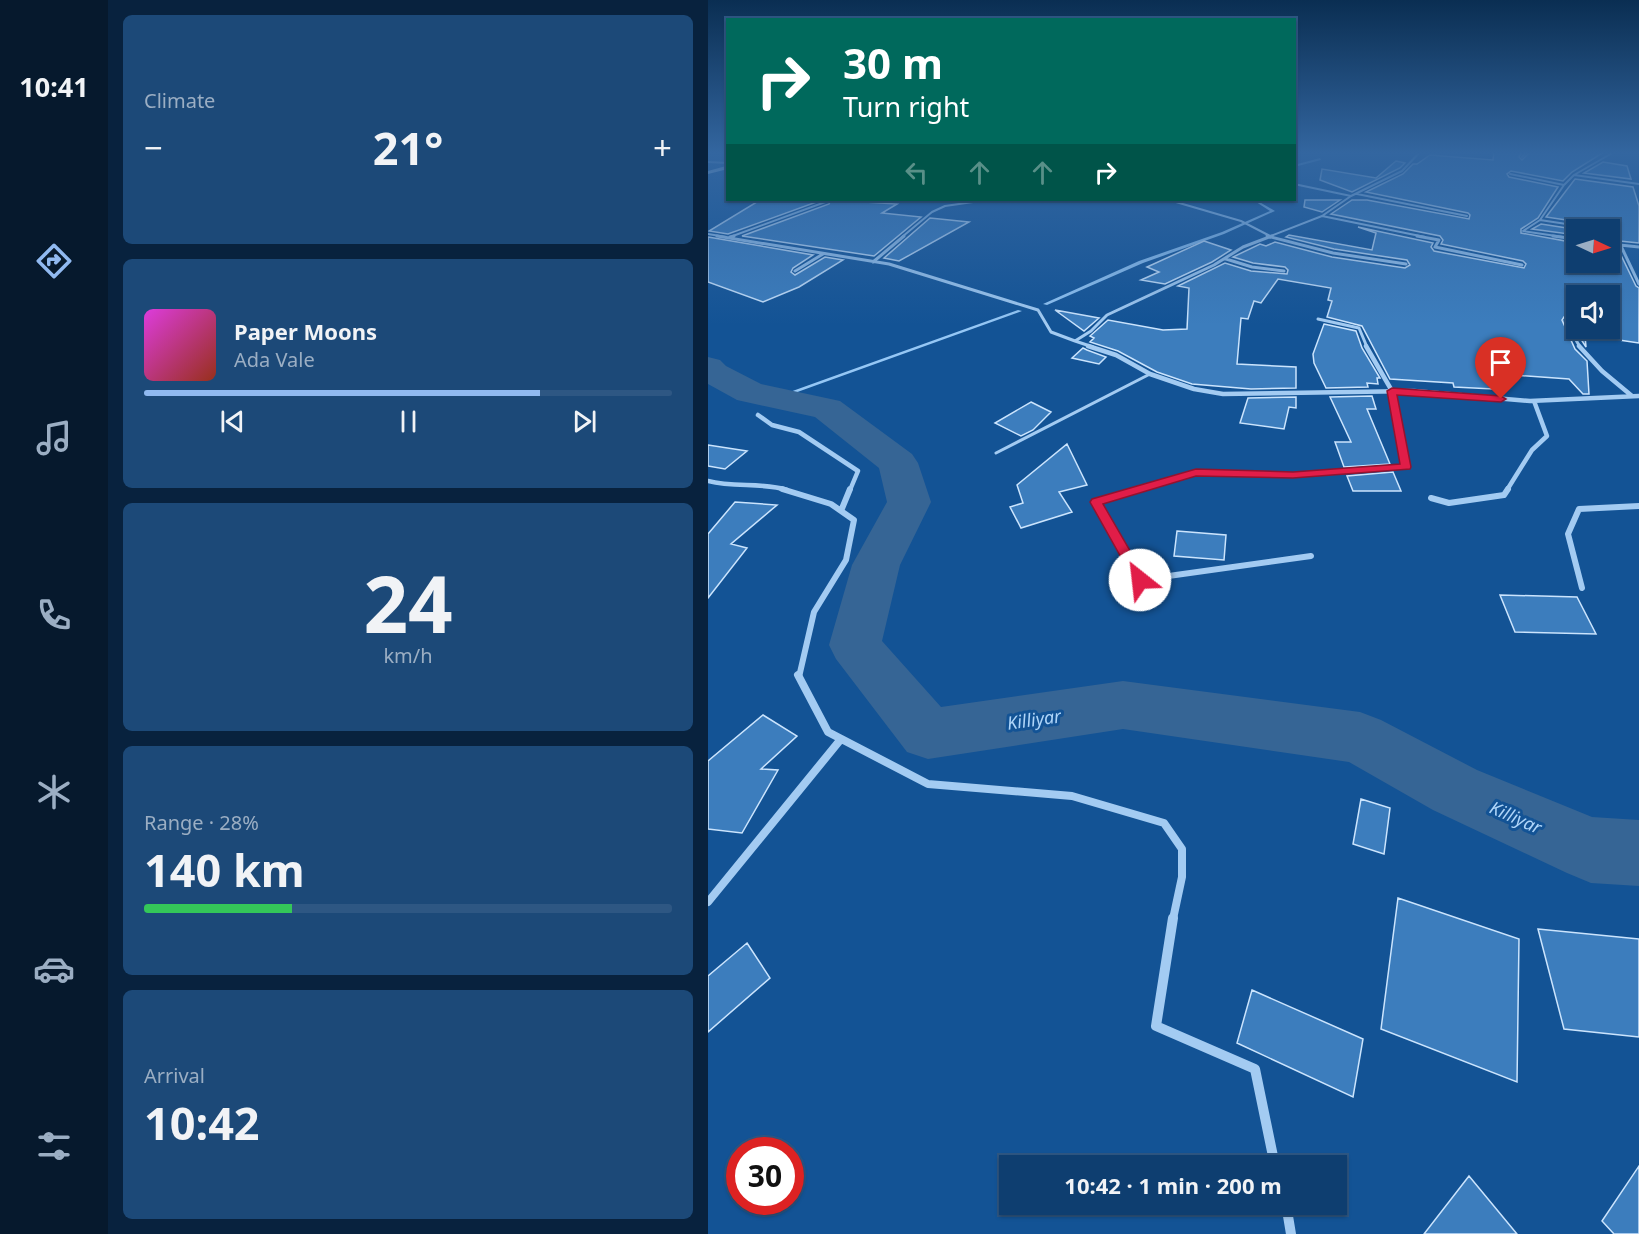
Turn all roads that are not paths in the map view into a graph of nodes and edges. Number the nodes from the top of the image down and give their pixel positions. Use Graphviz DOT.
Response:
graph roads {
  1 [pos="804,210"];
  2 [pos="937,210"];
  3 [pos="1202,210"];
  4 [pos="1331,210"];
  5 [pos="1435,210"];
  6 [pos="1547,210"];
  7 [pos="1322,216"];
  8 [pos="1467,216"];
  9 [pos="1540,220"];
  10 [pos="1566,224"];
  11 [pos="708,233"];
  12 [pos="1268,236"];
  13 [pos="729,237"];
  14 [pos="1566,237"];
  15 [pos="1620,246"];
  16 [pos="1639,247"];
  17 [pos="823,254"];
  18 [pos="1225,259"];
  19 [pos="873,262"];
  20 [pos="1406,264"];
  21 [pos="1522,264"];
  22 [pos="1284,271"];
  23 [pos="795,272"];
  24 [pos="1639,284"];
  25 [pos="1318,319"];
  26 [pos="1565,321"];
  27 [pos="1075,340"];
  28 [pos="1150,374"];
  29 [pos="1392,391"];
  30 [pos="1632,396"];
  31 [pos="1639,396"];
  32 [pos="1534,401"];
  33 [pos="758,415"];
  34 [pos="996,453"];
  35 [pos="708,481"];
  36 [pos="1431,498"];
  37 [pos="1639,506"];
  38 [pos="841,511"];
  39 [pos="1311,556"];
  40 [pos="1582,588"];
  41 [pos="841,739"];
  42 [pos="708,902"];
  43 [pos="1273,1155"];
  44 [pos="1288,1215"];
  45 [pos="1292,1234"];
  1 -- 13 [label="street"];
  2 -- 19 [label="street"];
  3 -- 12 [label="street"];
  4 -- 7 [label="street"];
  5 -- 8 [label="street"];
  6 -- 9 [label="street"];
  7 -- 12 [label="street"];
  7 -- 21 [label="street"];
  9 -- 10 [label="street"];
  9 -- 14 [label="street"];
  11 -- 13 [label="street"];
  12 -- 18 [label="street"];
  12 -- 20 [label="street"];
  13 -- 17 [label="street"];
  15 -- 16 [label="street"];
  15 -- 24 [label="street"];
  17 -- 19 [label="street"];
  17 -- 23 [label="street"];
  18 -- 22 [label="street"];
  18 -- 27 [label="street"];
  19 -- 27 [label="street"];
  25 -- 29 [label="street"];
  26 -- 30 [label="street"];
  27 -- 28 [label="street"];
  28 -- 29 [label="street"];
  28 -- 34 [label="lane"];
  29 -- 32 [label="street"];
  29 -- 39 [label="street"];
  30 -- 31 [label="street"];
  30 -- 32 [label="street"];
  32 -- 36 [label="street"];
  33 -- 38 [label="street"];
  35 -- 38 [label="street"];
  37 -- 40 [label="street"];
  38 -- 41 [label="street"];
  41 -- 42 [label="street"];
  41 -- 43 [label="street"];
  44 -- 45 [label="street"];
}
